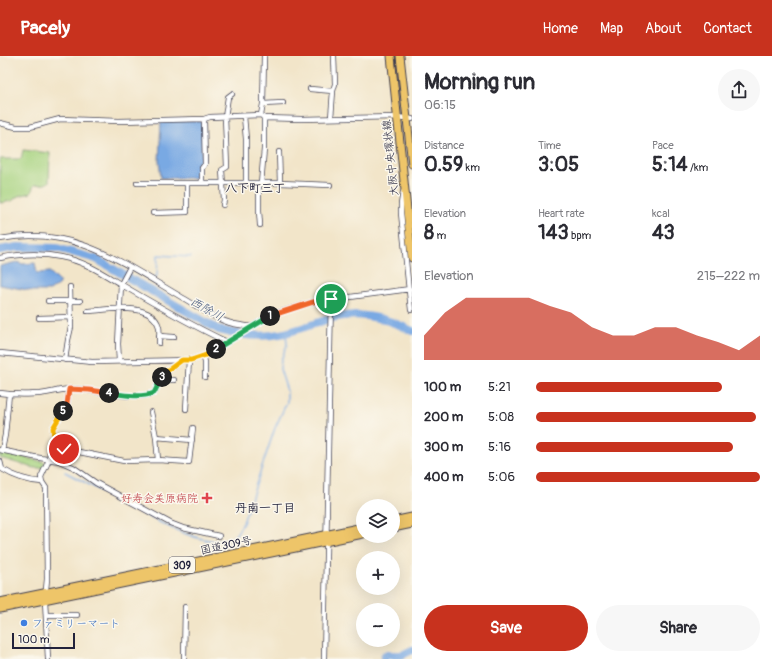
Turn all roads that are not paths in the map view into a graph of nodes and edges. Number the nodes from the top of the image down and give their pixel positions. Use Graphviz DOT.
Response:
graph roads {
  1 [pos="264,56"];
  2 [pos="334,56"];
  3 [pos="391,56"];
  4 [pos="400,56"];
  5 [pos="310,89"];
  6 [pos="333,91"];
  7 [pos="232,94"];
  8 [pos="263,104"];
  9 [pos="283,104"];
  10 [pos="225,116"];
  11 [pos="244,116"];
  12 [pos="263,116"];
  13 [pos="397,117"];
  14 [pos="331,118"];
  15 [pos="204,119"];
  16 [pos="409,119"];
  17 [pos="0,123"];
  18 [pos="279,152"];
  19 [pos="412,164"];
  20 [pos="137,183"];
  21 [pos="187,183"];
  22 [pos="202,183"];
  23 [pos="280,183"];
  24 [pos="223,184"];
  25 [pos="246,184"];
  26 [pos="260,184"];
  27 [pos="330,185"];
  28 [pos="404,187"];
  29 [pos="223,205"];
  30 [pos="154,213"];
  31 [pos="260,225"];
  32 [pos="0,239"];
  33 [pos="0,258"];
  34 [pos="412,258"];
  35 [pos="129,269"];
  36 [pos="121,283"];
  37 [pos="70,287"];
  38 [pos="409,289"];
  39 [pos="331,299"];
  40 [pos="48,300"];
  41 [pos="70,301"];
  42 [pos="80,301"];
  43 [pos="120,309"];
  44 [pos="411,310"];
  45 [pos="88,311"];
  46 [pos="71,317"];
  47 [pos="38,318"];
  48 [pos="251,328"];
  49 [pos="159,336"];
  50 [pos="174,337"];
  51 [pos="228,341"];
  52 [pos="159,343"];
  53 [pos="0,353"];
  54 [pos="203,356"];
  55 [pos="65,360"];
  56 [pos="182,360"];
  57 [pos="189,360"];
  58 [pos="119,361"];
  59 [pos="205,377"];
  60 [pos="161,380"];
  61 [pos="174,380"];
  62 [pos="69,389"];
  63 [pos="0,394"];
  64 [pos="9,394"];
  65 [pos="186,409"];
  66 [pos="151,412"];
  67 [pos="193,428"];
  68 [pos="156,437"];
  69 [pos="192,440"];
  70 [pos="1,450"];
  71 [pos="51,450"];
  72 [pos="49,458"];
  73 [pos="158,460"];
  74 [pos="0,461"];
  75 [pos="42,482"];
  76 [pos="412,517"];
  77 [pos="400,520"];
  78 [pos="412,524"];
  79 [pos="400,527"];
  80 [pos="356,529"];
  81 [pos="356,535"];
  82 [pos="219,536"];
  83 [pos="326,539"];
  84 [pos="45,597"];
  85 [pos="0,602"];
  86 [pos="185,607"];
  87 [pos="0,609"];
  88 [pos="46,615"];
  89 [pos="77,615"];
  90 [pos="48,659"];
  91 [pos="184,659"];
  92 [pos="324,659"];
  1 -- 8 [label="street"];
  2 -- 6 [label="street"];
  3 -- 13 [label="main road, 大阪中央環状線"];
  4 -- 16 [label="main road, 大阪中央環状線"];
  5 -- 6 [label="street"];
  6 -- 14 [label="street"];
  7 -- 10 [label="street"];
  8 -- 9 [label="street"];
  8 -- 12 [label="street"];
  10 -- 11 [label="street"];
  10 -- 15 [label="street"];
  10 -- 24 [label="street"];
  11 -- 12 [label="street"];
  11 -- 25 [label="street"];
  12 -- 14 [label="street"];
  12 -- 26 [label="street"];
  13 -- 14 [label="street"];
  13 -- 16 [label="street"];
  13 -- 28 [label="main road, 大阪中央環状線"];
  15 -- 17 [label="street"];
  15 -- 22 [label="street"];
  16 -- 19 [label="main road, 大阪中央環状線"];
  18 -- 23 [label="street"];
  20 -- 21 [label="street"];
  21 -- 22 [label="street"];
  21 -- 30 [label="street"];
  22 -- 24 [label="street"];
  23 -- 26 [label="street"];
  23 -- 27 [label="street"];
  24 -- 25 [label="street"];
  24 -- 29 [label="street"];
  25 -- 26 [label="street"];
  26 -- 31 [label="street"];
  28 -- 34 [label="main road, 大阪中央環状線"];
  28 -- 38 [label="street"];
  32 -- 35 [label="street"];
  33 -- 36 [label="street"];
  35 -- 36 [label="street"];
  35 -- 48 [label="street"];
  36 -- 43 [label="street"];
  36 -- 51 [label="street"];
  37 -- 41 [label="street"];
  38 -- 39 [label="street"];
  38 -- 44 [label="street"];
  39 -- 48 [label="street"];
  39 -- 83 [label="street"];
  40 -- 41 [label="street"];
  41 -- 42 [label="street"];
  41 -- 46 [label="street"];
  43 -- 45 [label="street"];
  43 -- 49 [label="street"];
  43 -- 58 [label="street"];
  46 -- 47 [label="street"];
  46 -- 55 [label="street"];
  48 -- 51 [label="street"];
  49 -- 50 [label="street"];
  49 -- 52 [label="street"];
  51 -- 54 [label="street"];
  53 -- 55 [label="street"];
  54 -- 57 [label="street"];
  54 -- 59 [label="street"];
  55 -- 58 [label="street"];
  56 -- 57 [label="street"];
  56 -- 58 [label="street"];
  56 -- 60 [label="street"];
  57 -- 65 [label="street"];
  60 -- 61 [label="street"];
  60 -- 62 [label="street"];
  62 -- 64 [label="street"];
  62 -- 71 [label="street"];
  63 -- 64 [label="street"];
  64 -- 70 [label="street"];
  66 -- 68 [label="street"];
  67 -- 69 [label="street"];
  68 -- 69 [label="street"];
  68 -- 73 [label="street"];
  69 -- 73 [label="street"];
  70 -- 72 [label="street"];
  71 -- 72 [label="street"];
  71 -- 73 [label="street"];
  72 -- 75 [label="street"];
  72 -- 82 [label="street"];
  74 -- 75 [label="street"];
  75 -- 84 [label="street"];
  76 -- 77 [label="main road"];
  78 -- 79 [label="main road"];
  80 -- 83 [label="main road, 国道309号 / 309"];
  81 -- 83 [label="main road, 国道309号 / 309"];
  83 -- 84 [label="main road, 国道309号 / 309"];
  83 -- 92 [label="street"];
  84 -- 85 [label="main road, 国道309号 / 309"];
  84 -- 87 [label="main road, 国道309号 / 309"];
  84 -- 88 [label="street"];
  86 -- 91 [label="street"];
  88 -- 89 [label="street"];
  88 -- 90 [label="street"];
}
